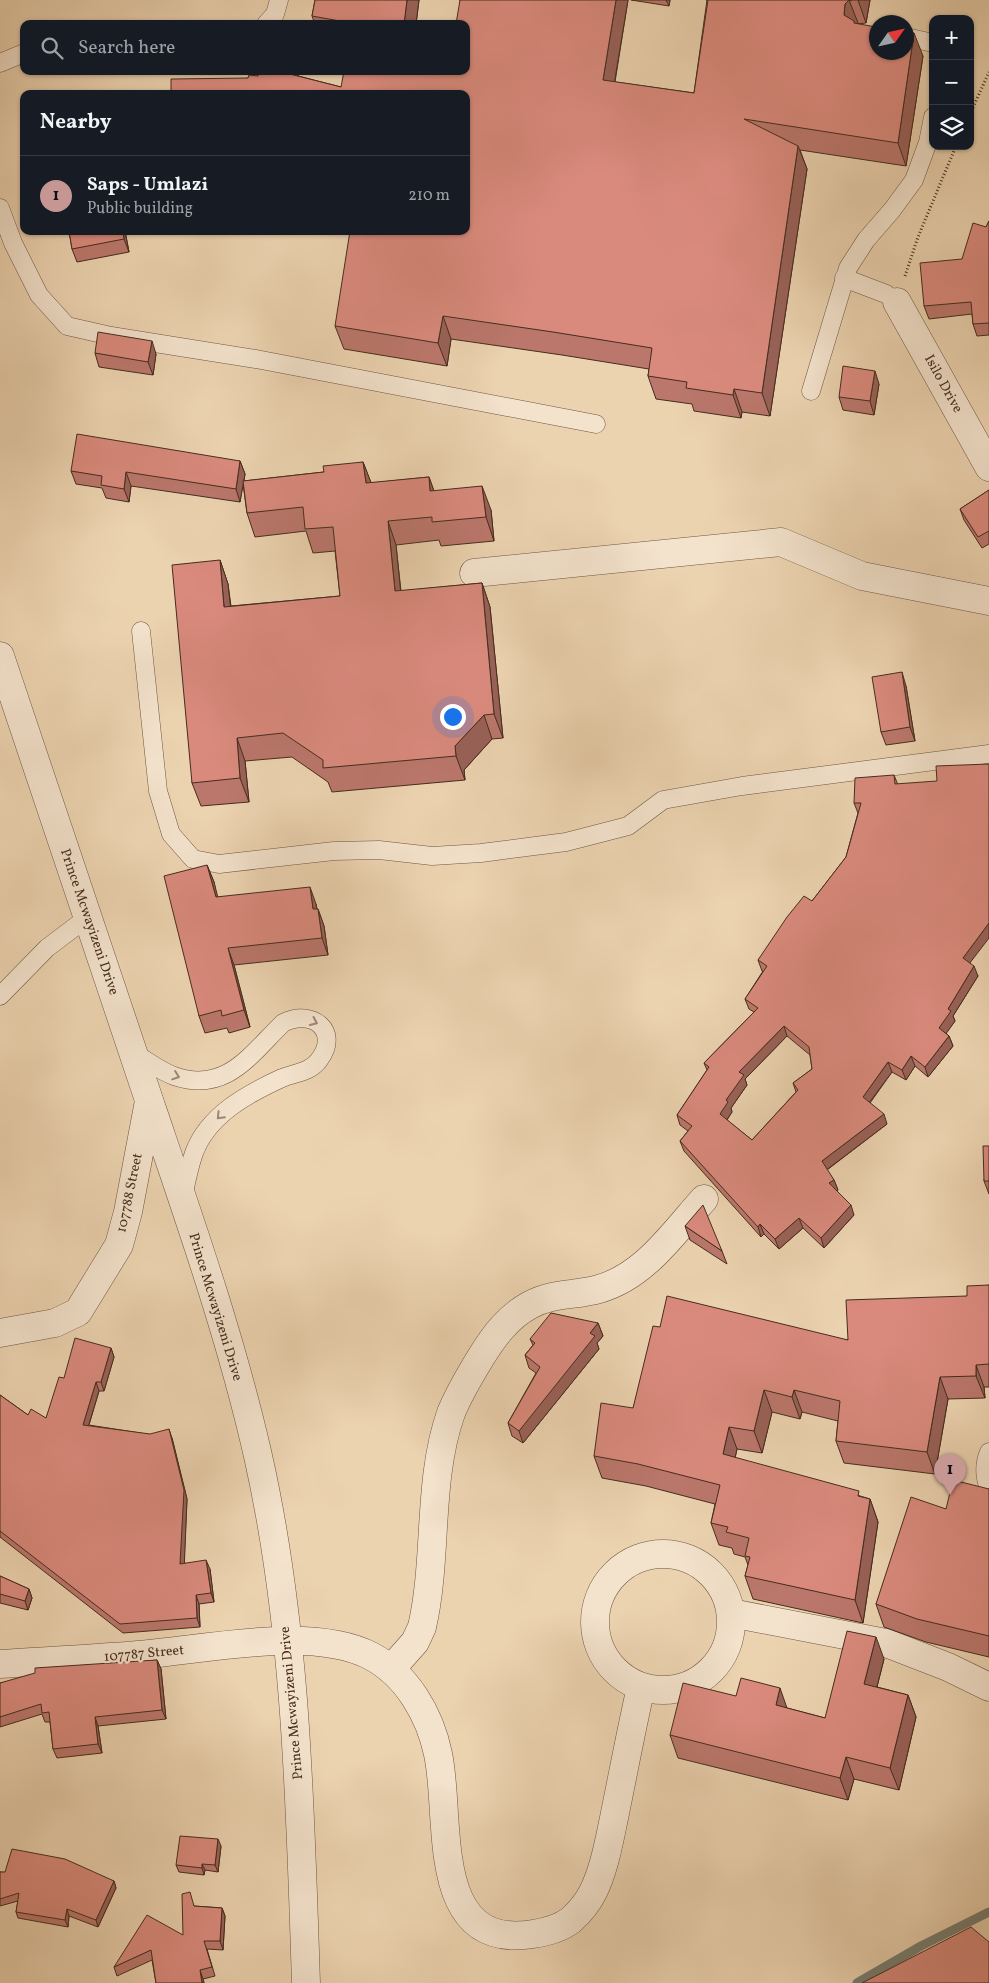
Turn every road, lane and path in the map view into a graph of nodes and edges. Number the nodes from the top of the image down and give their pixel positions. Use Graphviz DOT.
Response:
graph roads {
  1 [pos="279,0"];
  2 [pos="270,20"];
  3 [pos="914,39"];
  4 [pos="929,42"];
  5 [pos="20,55"];
  6 [pos="0,63"];
  7 [pos="989,72"];
  8 [pos="974,105"];
  9 [pos="929,137"];
  10 [pos="954,150"];
  11 [pos="0,208"];
  12 [pos="844,278"];
  13 [pos="897,302"];
  14 [pos="811,391"];
  15 [pos="596,424"];
  16 [pos="989,467"];
  17 [pos="474,573"];
  18 [pos="989,601"];
  19 [pos="140,631"];
  20 [pos="0,656"];
  21 [pos="989,754"];
  22 [pos="88,917"];
  23 [pos="0,996"];
  24 [pos="134,1053"];
  25 [pos="149,1101"];
  26 [pos="182,1199"];
  27 [pos="704,1199"];
  28 [pos="0,1332"];
  29 [pos="989,1452"];
  30 [pos="989,1488"];
  31 [pos="731,1613"];
  32 [pos="288,1640"];
  33 [pos="0,1664"];
  34 [pos="391,1669"];
  35 [pos="641,1687"];
  36 [pos="989,1687"];
  37 [pos="306,1983"];
  1 -- 2 [label="lane"];
  3 -- 4 [label="lane"];
  5 -- 6 [label="lane"];
  7 -- 8 [label="path"];
  9 -- 12 [label="lane"];
  10 -- 13 [label="path"];
  11 -- 15 [label="lane"];
  12 -- 13 [label="lane"];
  12 -- 14 [label="lane"];
  13 -- 16 [label="street, Isilo Drive"];
  17 -- 18 [label="street"];
  19 -- 21 [label="lane"];
  20 -- 22 [label="street, Prince Mcwayizeni Drive"];
  22 -- 23 [label="lane"];
  22 -- 24 [label="street, Prince Mcwayizeni Drive"];
  24 -- 25 [label="street, Prince Mcwayizeni Drive"];
  24 -- 26 [label="lane, one-way"];
  25 -- 26 [label="street, Prince Mcwayizeni Drive"];
  25 -- 28 [label="street, 107788 Street"];
  26 -- 32 [label="street, Prince Mcwayizeni Drive"];
  27 -- 34 [label="street"];
  29 -- 30 [label="lane"];
  31 -- 35 [label="street"];
  31 -- 35 [label="street"];
  31 -- 36 [label="street"];
  32 -- 33 [label="street, 107787 Street"];
  32 -- 34 [label="street, 107787 Street"];
  32 -- 37 [label="street, Prince Mcwayizeni Drive"];
  34 -- 35 [label="street, 107787 Street"];
}
